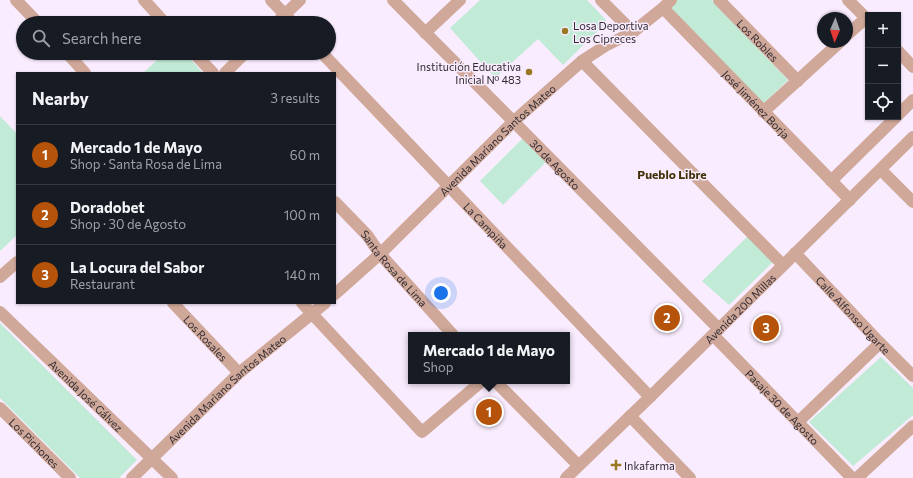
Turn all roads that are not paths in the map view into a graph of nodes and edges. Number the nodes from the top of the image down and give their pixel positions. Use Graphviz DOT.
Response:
graph roads {
  1 [pos="16,0"];
  2 [pos="144,0"];
  3 [pos="271,0"];
  4 [pos="300,0"];
  5 [pos="393,0"];
  6 [pos="460,0"];
  7 [pos="601,0"];
  8 [pos="719,0"];
  9 [pos="848,0"];
  10 [pos="667,4"];
  11 [pos="31,16"];
  12 [pos="159,16"];
  13 [pos="286,16"];
  14 [pos="291,16"];
  15 [pos="865,17"];
  16 [pos="865,21"];
  17 [pos="853,30"];
  18 [pos="633,32"];
  19 [pos="425,33"];
  20 [pos="834,48"];
  21 [pos="901,54"];
  22 [pos="74,60"];
  23 [pos="201,60"];
  24 [pos="239,60"];
  25 [pos="329,60"];
  26 [pos="582,61"];
  27 [pos="913,67"];
  28 [pos="85,72"];
  29 [pos="212,72"];
  30 [pos="226,72"];
  31 [pos="798,81"];
  32 [pos="913,100"];
  33 [pos="763,112"];
  34 [pos="901,112"];
  35 [pos="893,120"];
  36 [pos="514,121"];
  37 [pos="913,137"];
  38 [pos="880,170"];
  39 [pos="831,181"];
  40 [pos="449,186"];
  41 [pos="850,200"];
  42 [pos="913,202"];
  43 [pos="336,203"];
  44 [pos="795,253"];
  45 [pos="380,254"];
  46 [pos="16,263"];
  47 [pos="784,265"];
  48 [pos="0,277"];
  49 [pos="336,293"];
  50 [pos="174,304"];
  51 [pos="303,304"];
  52 [pos="324,304"];
  53 [pos="0,312"];
  54 [pos="312,314"];
  55 [pos="450,332"];
  56 [pos="716,332"];
  57 [pos="880,343"];
  58 [pos="238,373"];
  59 [pos="913,376"];
  60 [pos="478,384"];
  61 [pos="498,384"];
  62 [pos="650,397"];
  63 [pos="0,408"];
  64 [pos="630,416"];
  65 [pos="798,422"];
  66 [pos="913,426"];
  67 [pos="152,458"];
  68 [pos="578,465"];
  69 [pos="70,478"];
  70 [pos="132,478"];
  71 [pos="172,478"];
  72 [pos="566,478"];
  73 [pos="690,478"];
  74 [pos="852,478"];
  75 [pos="857,478"];
  1 -- 11 [label="street"];
  2 -- 12 [label="street"];
  3 -- 13 [label="street"];
  4 -- 14 [label="street"];
  5 -- 19 [label="street, 30 de Agosto"];
  6 -- 19 [label="street"];
  7 -- 18 [label="street"];
  8 -- 31 [label="street, Los Robles"];
  9 -- 15 [label="street"];
  10 -- 18 [label="street, Avenida Mariano Santos Mateo"];
  10 -- 33 [label="street, José Jiménez Borja"];
  16 -- 17 [label="street"];
  18 -- 26 [label="street, Avenida Mariano Santos Mateo"];
  19 -- 36 [label="street, 30 de Agosto"];
  20 -- 31 [label="street"];
  21 -- 27 [label="street"];
  22 -- 28 [label="street"];
  23 -- 29 [label="street"];
  24 -- 30 [label="street"];
  25 -- 40 [label="street, La Campiña"];
  26 -- 36 [label="street, Avenida Mariano Santos Mateo"];
  26 -- 47 [label="street"];
  31 -- 33 [label="street"];
  32 -- 34 [label="street"];
  33 -- 39 [label="street, José Jiménez Borja"];
  35 -- 39 [label="street"];
  36 -- 40 [label="street, Avenida Mariano Santos Mateo"];
  36 -- 56 [label="street, 30 de Agosto"];
  37 -- 38 [label="street, Avenida 200 Millas"];
  38 -- 41 [label="street, Avenida 200 Millas"];
  38 -- 42 [label="street"];
  39 -- 41 [label="street, José Jiménez Borja"];
  40 -- 45 [label="street, Avenida Mariano Santos Mateo"];
  40 -- 62 [label="street, La Campiña"];
  41 -- 44 [label="street, Avenida 200 Millas"];
  43 -- 45 [label="street, Santa Rosa de Lima"];
  44 -- 47 [label="street, Avenida 200 Millas"];
  44 -- 57 [label="street, Calle Alfonso Ugarte"];
  45 -- 49 [label="street, Avenida Mariano Santos Mateo"];
  45 -- 55 [label="street, Santa Rosa de Lima"];
  46 -- 48 [label="street"];
  47 -- 56 [label="street, Avenida 200 Millas"];
  50 -- 58 [label="street, Los Rosales"];
  51 -- 54 [label="street"];
  52 -- 54 [label="street, Avenida Mariano Santos Mateo"];
  53 -- 67 [label="street, Avenida José Gálvez"];
  54 -- 58 [label="street, Avenida Mariano Santos Mateo"];
  54 -- 60 [label="street"];
  56 -- 62 [label="street, Avenida 200 Millas"];
  56 -- 65 [label="street, Pasaje 30 de Agosto"];
  57 -- 59 [label="street, Calle Alfonso Ugarte"];
  57 -- 65 [label="street"];
  58 -- 67 [label="street, Avenida Mariano Santos Mateo"];
  61 -- 68 [label="street"];
  62 -- 64 [label="street, Avenida 200 Millas"];
  63 -- 69 [label="street, Los Pichones"];
  64 -- 68 [label="street, Avenida 200 Millas"];
  64 -- 73 [label="street"];
  65 -- 74 [label="street, Pasaje 30 de Agosto"];
  66 -- 75 [label="street"];
  67 -- 70 [label="street, Avenida Mariano Santos Mateo"];
  67 -- 71 [label="street, Avenida José Gálvez"];
  68 -- 72 [label="street, Avenida 200 Millas"];
}
